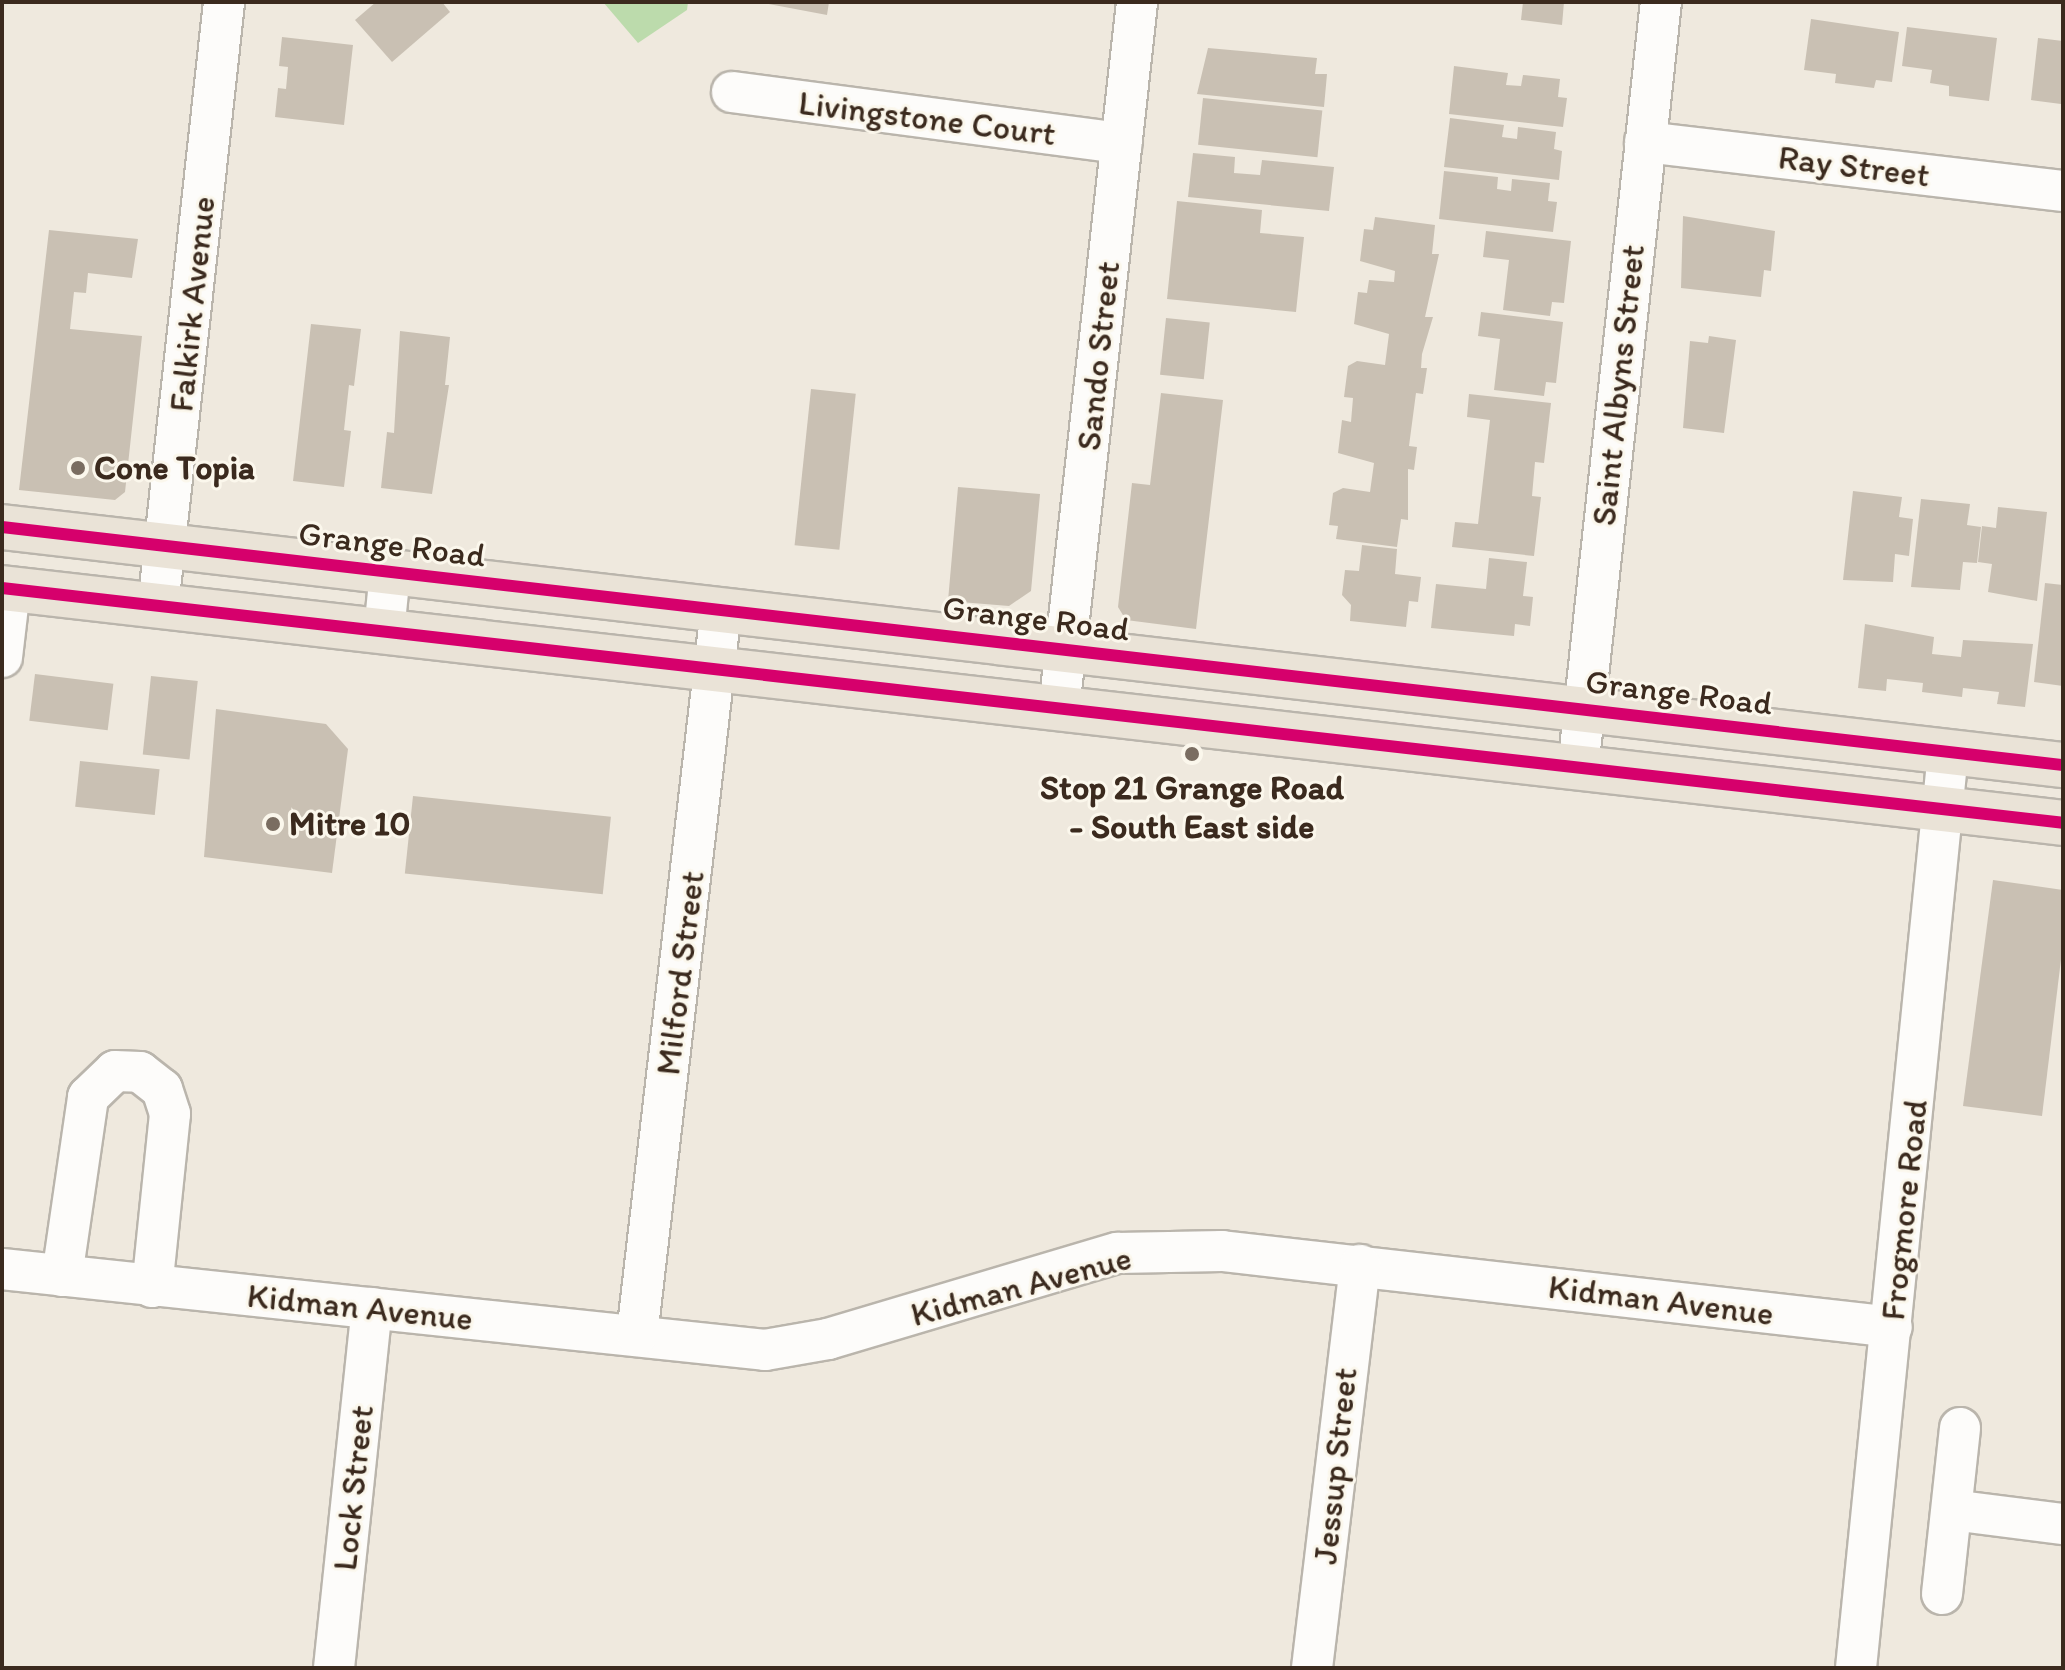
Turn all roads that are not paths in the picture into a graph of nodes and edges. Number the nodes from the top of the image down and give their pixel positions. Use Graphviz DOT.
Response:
graph roads {
  1 [pos="224,2"];
  2 [pos="1137,2"];
  3 [pos="1661,2"];
  4 [pos="732,92"];
  5 [pos="1645,142"];
  6 [pos="1122,143"];
  7 [pos="2063,191"];
  8 [pos="2,527"];
  9 [pos="166,546"];
  10 [pos="390,572"];
  11 [pos="6,589"];
  12 [pos="158,606"];
  13 [pos="721,610"];
  14 [pos="384,632"];
  15 [pos="1066,650"];
  16 [pos="2,657"];
  17 [pos="715,670"];
  18 [pos="1059,709"];
  19 [pos="1583,710"];
  20 [pos="1948,752"];
  21 [pos="2063,765"];
  22 [pos="1578,768"];
  23 [pos="1944,810"];
  24 [pos="2063,823"];
  25 [pos="1360,1265"];
  26 [pos="2,1269"];
  27 [pos="62,1276"];
  28 [pos="152,1287"];
  29 [pos="372,1308"];
  30 [pos="1892,1327"];
  31 [pos="637,1335"];
  32 [pos="1960,1428"];
  33 [pos="1952,1510"];
  34 [pos="2063,1524"];
  35 [pos="1942,1594"];
  36 [pos="334,1668"];
  37 [pos="1312,1668"];
  38 [pos="1856,1668"];
  1 -- 9 [label="street, Falkirk Avenue"];
  2 -- 6 [label="street, Sando Street"];
  3 -- 5 [label="street, Saint Albyns Street"];
  4 -- 6 [label="street, Livingstone Court"];
  5 -- 7 [label="street, Ray Street"];
  5 -- 19 [label="street, Saint Albyns Street"];
  6 -- 15 [label="street, Sando Street"];
  8 -- 9 [label="main road, Grange Road"];
  9 -- 10 [label="main road, Grange Road"];
  9 -- 12 [label="street, Falkirk Avenue"];
  10 -- 13 [label="main road, Grange Road"];
  10 -- 14 [label="street"];
  11 -- 12 [label="main road"];
  11 -- 16 [label="street"];
  12 -- 14 [label="main road"];
  13 -- 15 [label="main road, Grange Road"];
  13 -- 17 [label="street, Milford Street"];
  14 -- 17 [label="main road"];
  15 -- 18 [label="street, Sando Street"];
  15 -- 19 [label="main road, Grange Road"];
  17 -- 18 [label="main road"];
  17 -- 31 [label="street, Milford Street"];
  18 -- 22 [label="main road"];
  19 -- 20 [label="main road, Grange Road"];
  19 -- 22 [label="street, Saint Albyns Street"];
  20 -- 21 [label="main road, Grange Road"];
  20 -- 23 [label="street, Frogmore Road"];
  22 -- 23 [label="main road"];
  23 -- 24 [label="main road"];
  23 -- 30 [label="street, Frogmore Road"];
  25 -- 30 [label="street, Kidman Avenue"];
  25 -- 31 [label="street, Kidman Avenue"];
  25 -- 37 [label="street, Jessup Street"];
  26 -- 27 [label="street, Kidman Avenue"];
  27 -- 28 [label="street, Kidman Avenue"];
  27 -- 28 [label="street"];
  28 -- 29 [label="street, Kidman Avenue"];
  29 -- 31 [label="street, Kidman Avenue"];
  29 -- 36 [label="street, Lock Street"];
  30 -- 38 [label="street, Frogmore Road"];
  32 -- 33 [label="street"];
  33 -- 34 [label="street"];
  33 -- 35 [label="street"];
}
